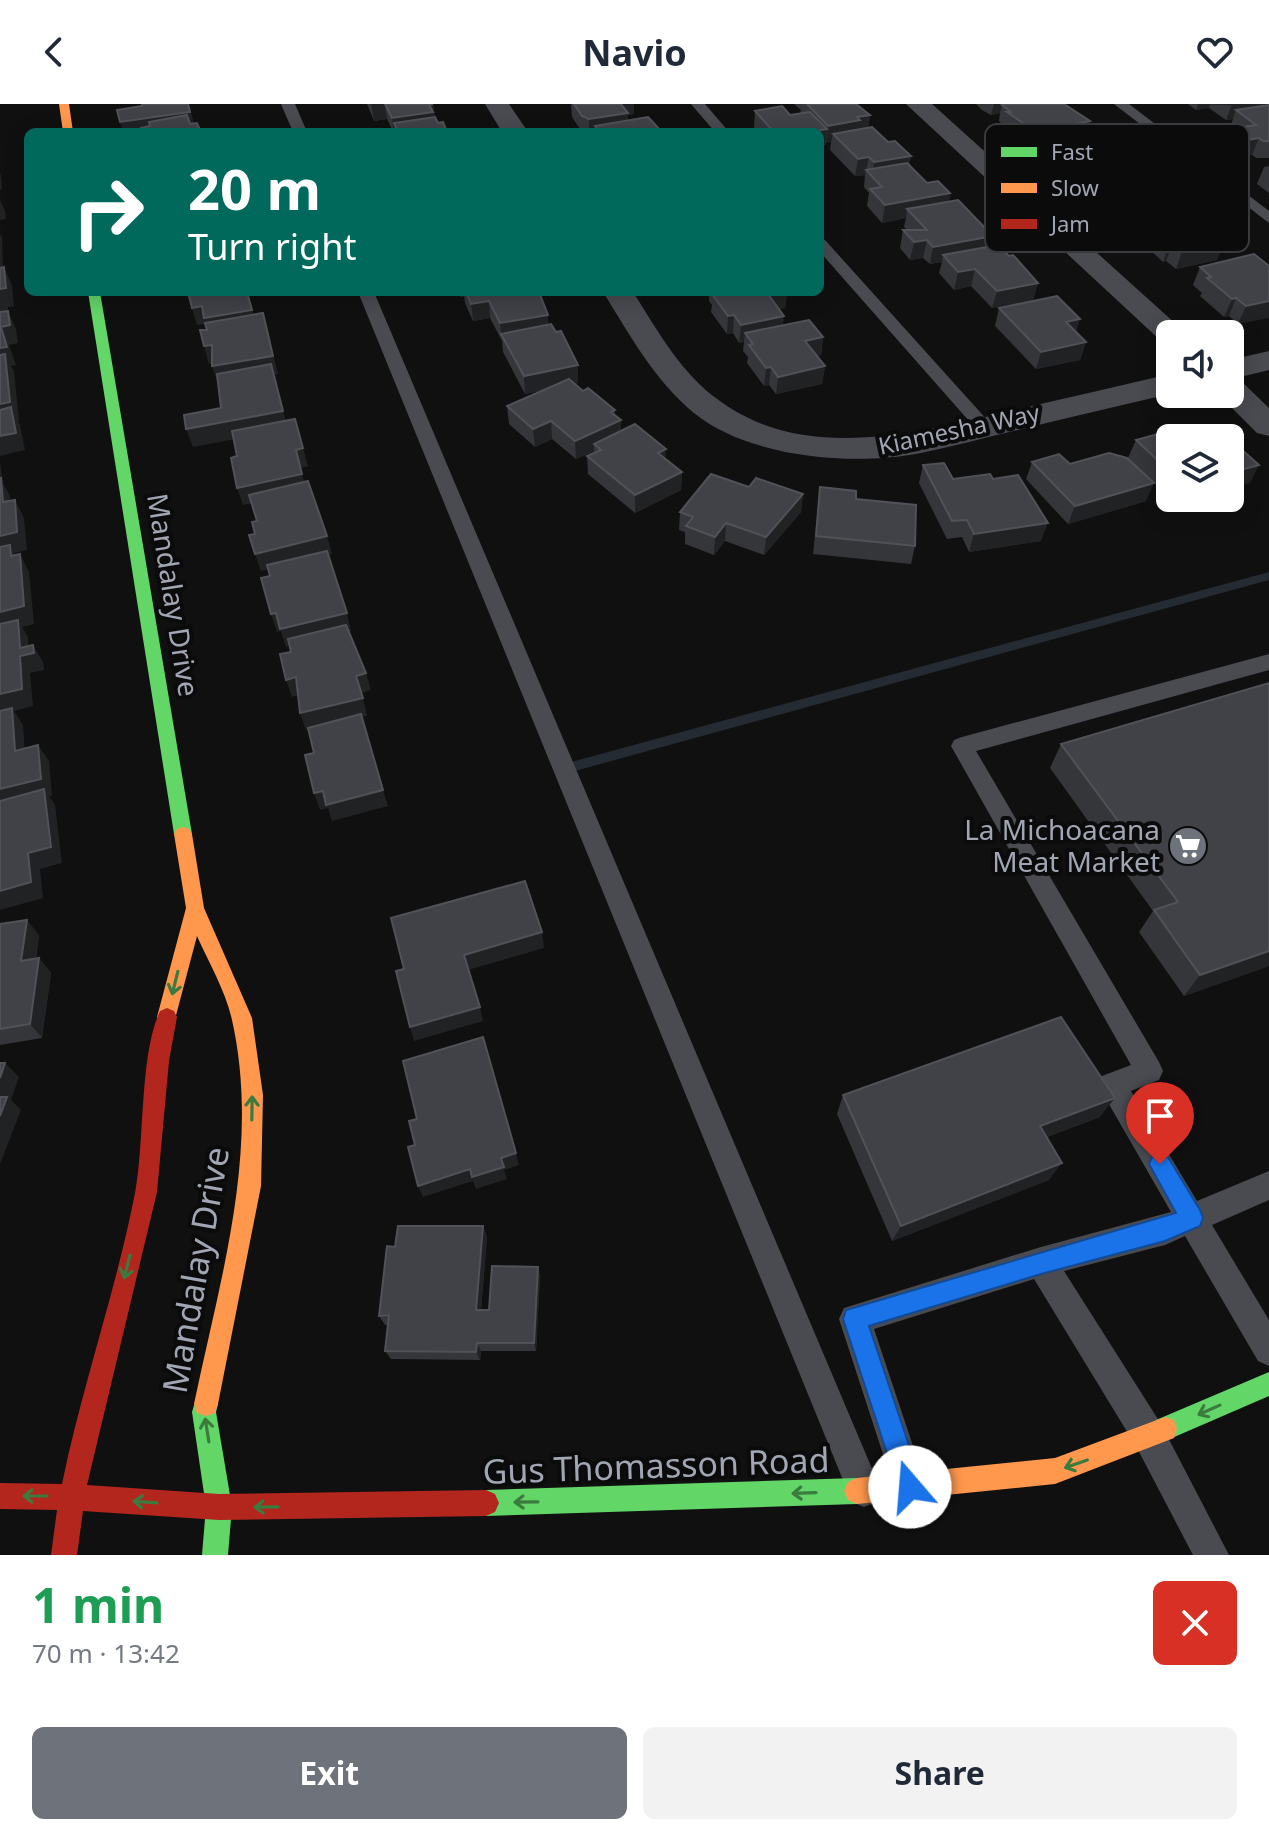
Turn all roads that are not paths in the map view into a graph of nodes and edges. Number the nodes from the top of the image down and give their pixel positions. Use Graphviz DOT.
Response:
graph roads {
  1 [pos="64,104"];
  2 [pos="288,104"];
  3 [pos="497,104"];
  4 [pos="698,104"];
  5 [pos="918,104"];
  6 [pos="1121,104"];
  7 [pos="1147,124"];
  8 [pos="67,128"];
  9 [pos="298,128"];
  10 [pos="512,128"];
  11 [pos="719,128"];
  12 [pos="985,165"];
  13 [pos="1249,203"];
  14 [pos="1269,218"];
  15 [pos="824,247"];
  16 [pos="1081,252"];
  17 [pos="95,296"];
  18 [pos="368,296"];
  19 [pos="621,296"];
  20 [pos="1157,320"];
  21 [pos="1269,360"];
  22 [pos="1244,366"];
  23 [pos="1156,387"];
  24 [pos="1244,402"];
  25 [pos="983,426"];
  26 [pos="1269,426"];
  27 [pos="1269,662"];
  28 [pos="195,908"];
  29 [pos="1269,1185"];
  30 [pos="1192,1218"];
  31 [pos="1041,1262"];
  32 [pos="1269,1350"];
  33 [pos="1269,1384"];
  34 [pos="1149,1436"];
  35 [pos="910,1487"];
  36 [pos="865,1491"];
  37 [pos="0,1496"];
  38 [pos="70,1497"];
  39 [pos="219,1507"];
  40 [pos="64,1555"];
  41 [pos="215,1555"];
  42 [pos="1212,1555"];
  1 -- 8 [label="street"];
  2 -- 9 [label="lane"];
  3 -- 10 [label="street"];
  4 -- 11 [label="lane"];
  5 -- 12 [label="street"];
  6 -- 7 [label="lane"];
  13 -- 14 [label="lane"];
  15 -- 25 [label="lane"];
  16 -- 20 [label="street"];
  17 -- 28 [label="street, Mandalay Drive"];
  18 -- 36 [label="lane"];
  19 -- 25 [label="street, Kiamesha Way"];
  21 -- 22 [label="street"];
  23 -- 25 [label="street, Kiamesha Way"];
  24 -- 26 [label="street"];
  27 -- 30 [label="lane"];
  28 -- 38 [label="street, Mandalay Drive, one-way"];
  39 -- 28 [label="street, Mandalay Drive, one-way"];
  29 -- 30 [label="lane"];
  30 -- 31 [label="lane"];
  30 -- 32 [label="lane"];
  31 -- 34 [label="lane"];
  31 -- 35 [label="lane"];
  33 -- 34 [label="street, Gus Thomasson Road, one-way"];
  34 -- 35 [label="street, Gus Thomasson Road, one-way"];
  34 -- 42 [label="lane"];
  35 -- 36 [label="street, Gus Thomasson Road"];
  36 -- 39 [label="street, Gus Thomasson Road, one-way"];
  38 -- 37 [label="street, Gus Thomasson Road, one-way"];
  39 -- 38 [label="street, Gus Thomasson Road, one-way"];
  38 -- 40 [label="street"];
  39 -- 41 [label="street"];
}
